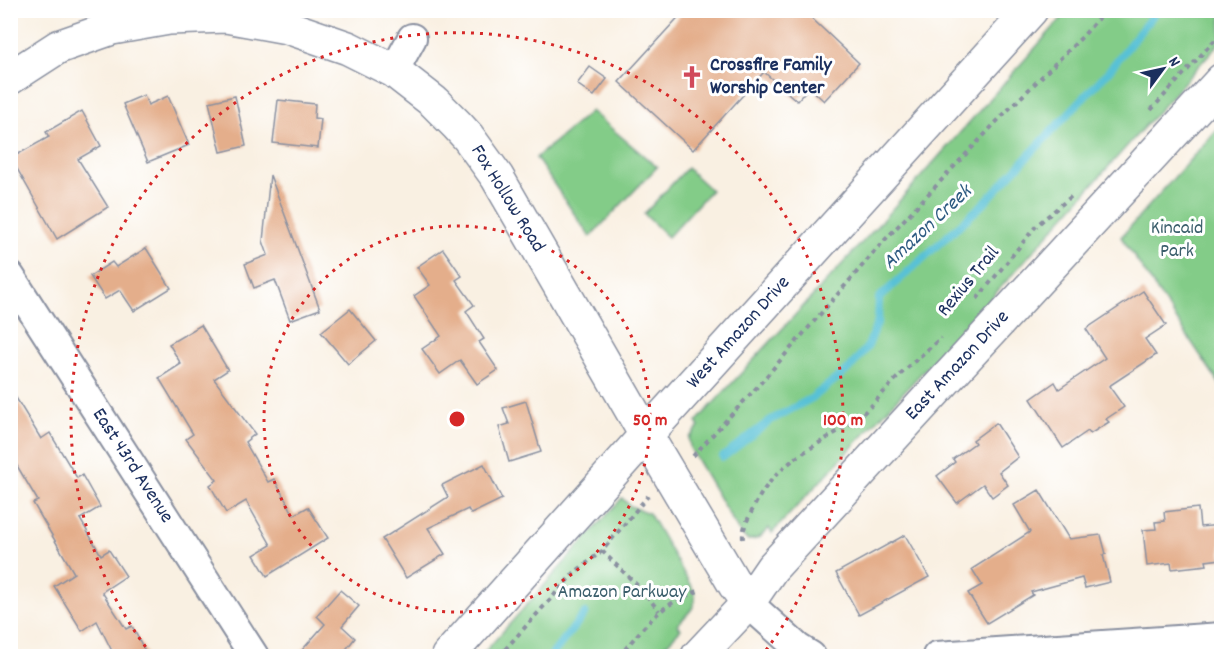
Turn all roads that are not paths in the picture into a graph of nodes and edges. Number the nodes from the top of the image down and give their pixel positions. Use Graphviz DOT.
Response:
graph roads {
  1 [pos="1031,10"];
  2 [pos="107,19"];
  3 [pos="412,38"];
  4 [pos="394,71"];
  5 [pos="10,78"];
  6 [pos="1221,80"];
  7 [pos="10,276"];
  8 [pos="646,435"];
  9 [pos="748,603"];
  10 [pos="1221,637"];
  11 [pos="254,657"];
  12 [pos="448,657"];
  13 [pos="698,657"];
  14 [pos="811,657"];
  15 [pos="937,657"];
  1 -- 8 [label="main road, West Amazon Drive"];
  2 -- 4 [label="main road, Fox Hollow Road"];
  2 -- 5 [label="main road, Fox Hollow Road"];
  3 -- 4 [label="street"];
  4 -- 8 [label="main road, Fox Hollow Road"];
  6 -- 9 [label="main road, East Amazon Drive"];
  7 -- 11 [label="street, East 43rd Avenue"];
  8 -- 9 [label="main road, Fox Hollow Road"];
  8 -- 12 [label="main road, West Amazon Drive"];
  9 -- 13 [label="main road, East Amazon Drive"];
  9 -- 14 [label="street"];
  10 -- 15 [label="street"];
}
